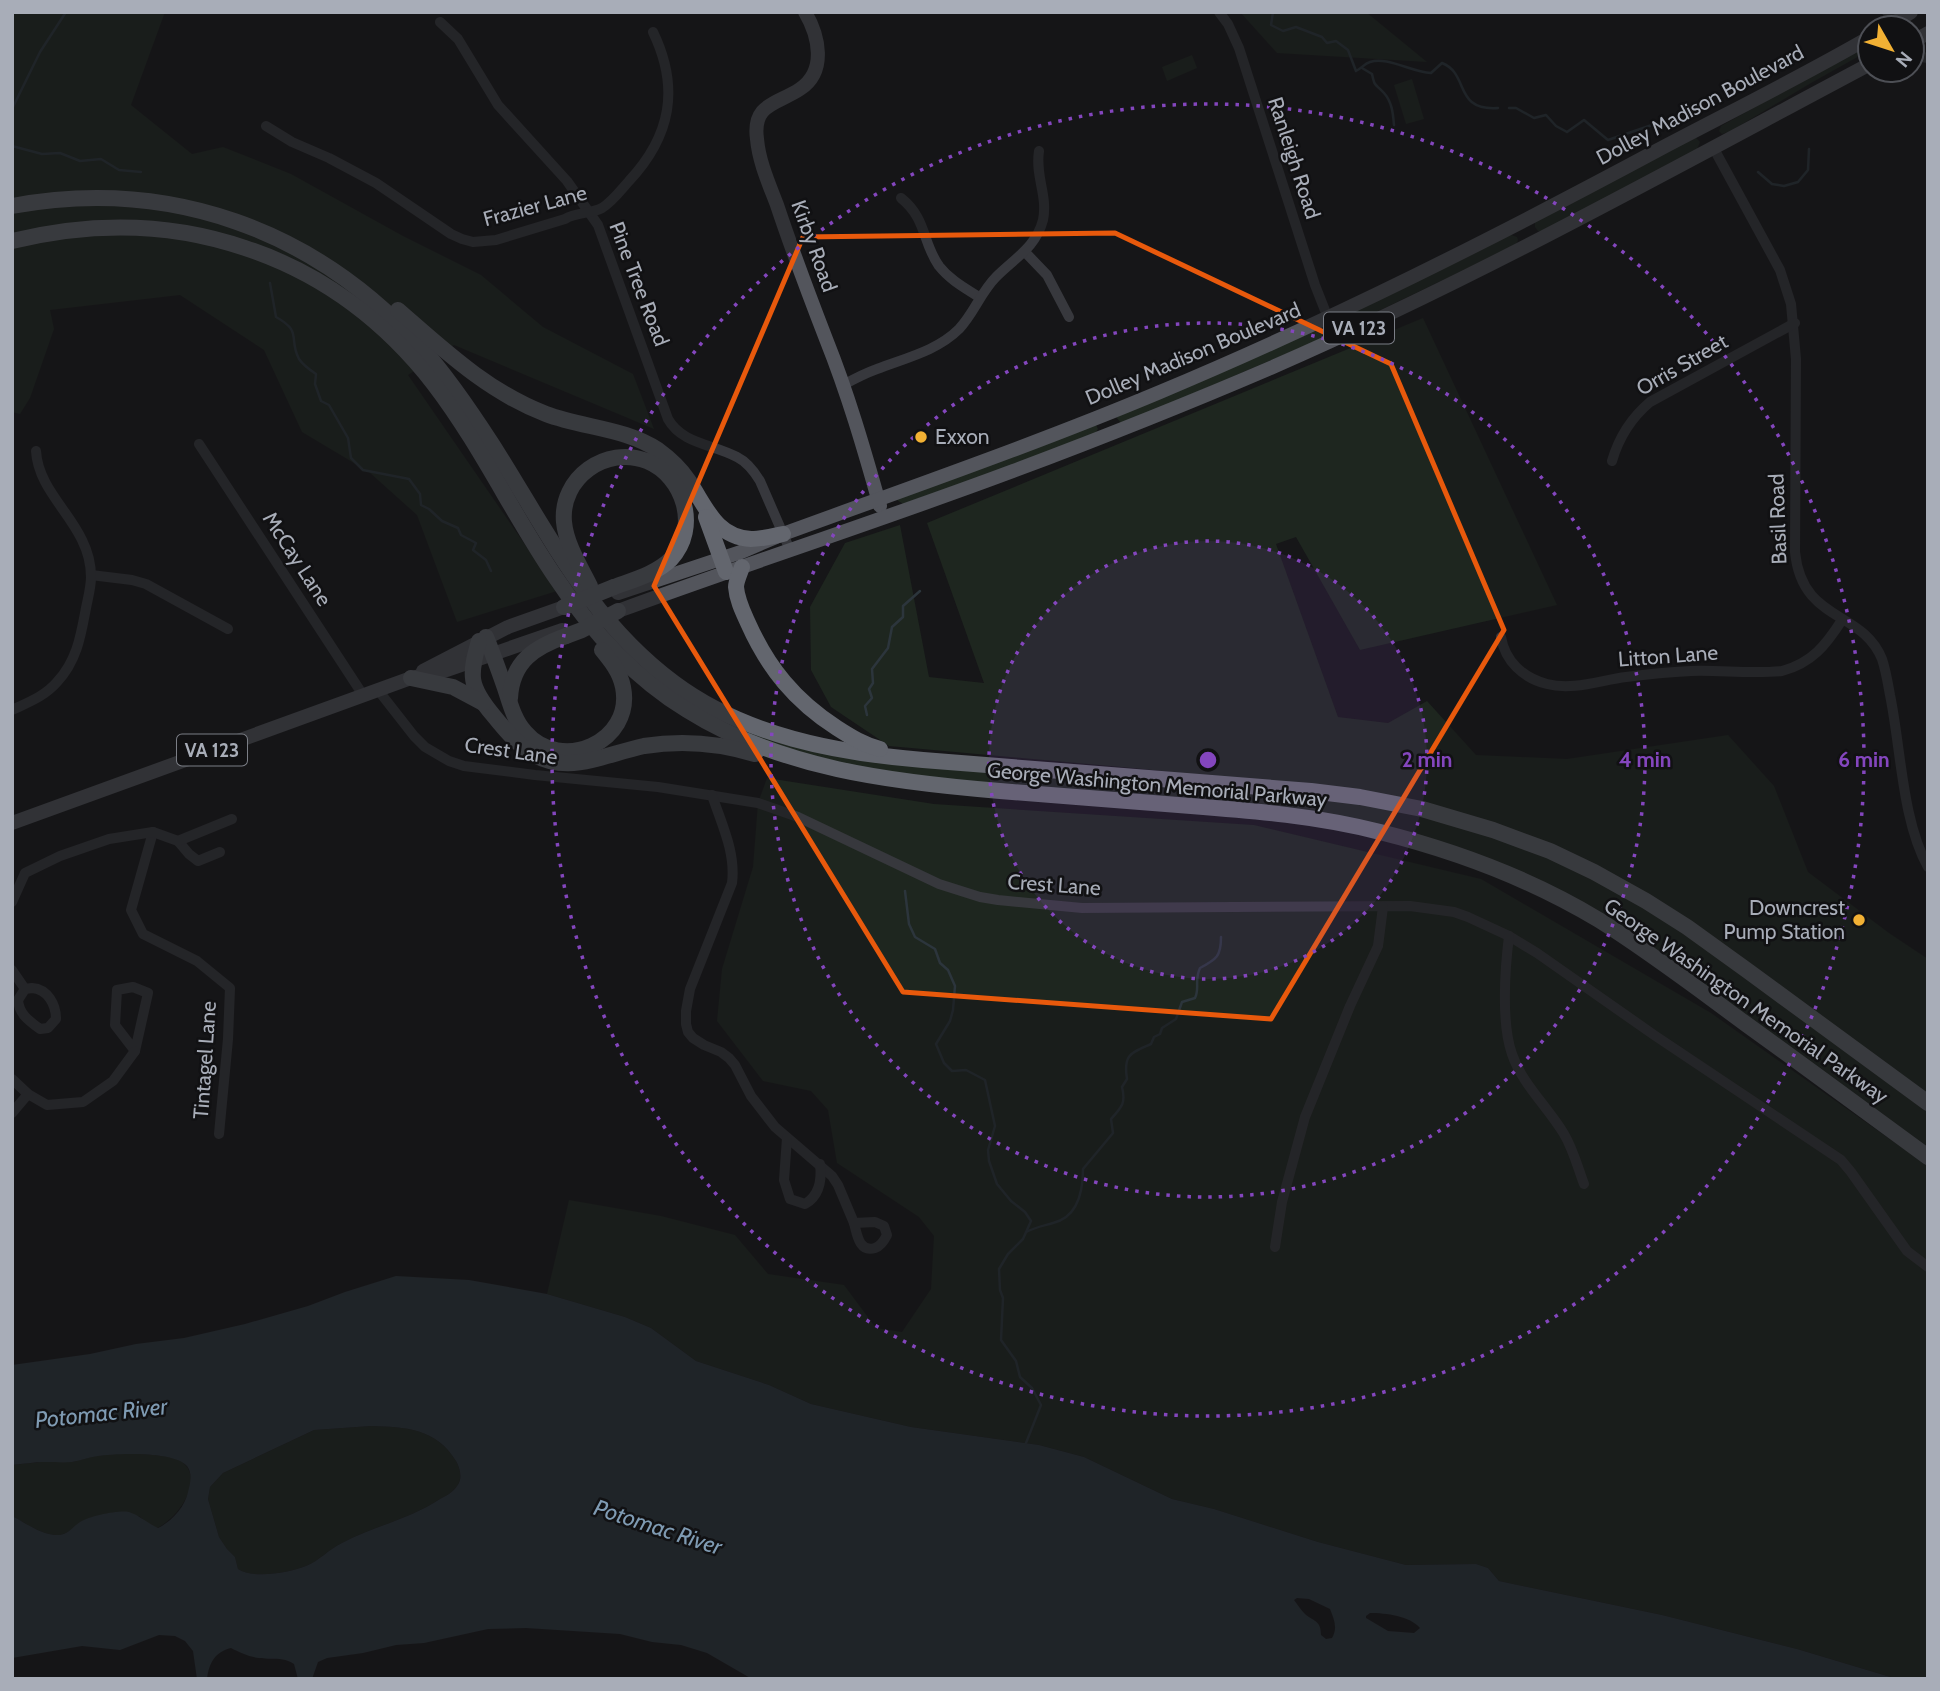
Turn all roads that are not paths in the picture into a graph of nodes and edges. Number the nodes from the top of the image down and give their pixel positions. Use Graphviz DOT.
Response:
graph roads {
  1 [pos="806,12"];
  2 [pos="1219,12"];
  3 [pos="440,22"];
  4 [pos="653,32"];
  5 [pos="1856,44"];
  6 [pos="1856,71"];
  7 [pos="266,126"];
  8 [pos="1702,127"];
  9 [pos="1713,147"];
  10 [pos="1039,151"];
  11 [pos="901,198"];
  12 [pos="12,206"];
  13 [pos="589,211"];
  14 [pos="1523,222"];
  15 [pos="12,241"];
  16 [pos="1532,242"];
  17 [pos="295,246"];
  18 [pos="1025,252"];
  19 [pos="979,297"];
  20 [pos="1069,317"];
  21 [pos="1328,318"];
  22 [pos="1794,323"];
  23 [pos="1337,337"];
  24 [pos="843,385"];
  25 [pos="1103,416"];
  26 [pos="1111,434"];
  27 [pos="199,444"];
  28 [pos="36,451"];
  29 [pos="1612,461"];
  30 [pos="699,499"];
  31 [pos="879,499"];
  32 [pos="884,517"];
  33 [pos="783,534"];
  34 [pos="790,550"];
  35 [pos="723,566"];
  36 [pos="742,566"];
  37 [pos="553,574"];
  38 [pos="91,575"];
  39 [pos="616,590"];
  40 [pos="565,607"];
  41 [pos="619,614"];
  42 [pos="1842,620"];
  43 [pos="228,629"];
  44 [pos="564,633"];
  45 [pos="1501,636"];
  46 [pos="482,639"];
  47 [pos="493,654"];
  48 [pos="473,661"];
  49 [pos="411,678"];
  50 [pos="378,690"];
  51 [pos="363,695"];
  52 [pos="510,700"];
  53 [pos="483,703"];
  54 [pos="12,710"];
  55 [pos="923,760"];
  56 [pos="813,764"];
  57 [pos="712,795"];
  58 [pos="232,819"];
  59 [pos="12,823"];
  60 [pos="153,832"];
  61 [pos="178,841"];
  62 [pos="220,852"];
  63 [pos="1928,867"];
  64 [pos="16,906"];
  65 [pos="1383,907"];
  66 [pos="1509,936"];
  67 [pos="12,970"];
  68 [pos="25,989"];
  69 [pos="135,1051"];
  70 [pos="12,1079"];
  71 [pos="28,1094"];
  72 [pos="1928,1103"];
  73 [pos="12,1113"];
  74 [pos="219,1134"];
  75 [pos="787,1138"];
  76 [pos="1928,1157"];
  77 [pos="820,1164"];
  78 [pos="1584,1184"];
  79 [pos="854,1223"];
  80 [pos="1275,1247"];
  81 [pos="1928,1267"];
  1 -- 24 [label="main road, Kirby Road"];
  2 -- 21 [label="street, Ranleigh Road"];
  3 -- 13 [label="street, Pine Tree Road"];
  4 -- 13 [label="street, Frazier Lane"];
  5 -- 8 [label="main road, Dolley Madison Boulevard / VA 123"];
  6 -- 9 [label="main road, Dolley Madison Boulevard / VA 123"];
  7 -- 13 [label="street, Frazier Lane"];
  8 -- 9 [label="main road"];
  8 -- 14 [label="main road, Dolley Madison Boulevard / VA 123"];
  9 -- 16 [label="main road, Dolley Madison Boulevard / VA 123"];
  9 -- 22 [label="street, Basil Road"];
  10 -- 18 [label="street"];
  11 -- 19 [label="street"];
  12 -- 17 [label="highway, George Washington Memorial Parkway"];
  13 -- 33 [label="street, Pine Tree Road"];
  14 -- 16 [label="main road"];
  14 -- 21 [label="main road, Dolley Madison Boulevard / VA 123"];
  15 -- 37 [label="highway, George Washington Memorial Parkway"];
  16 -- 23 [label="main road, Dolley Madison Boulevard / VA 123"];
  17 -- 30 [label="highway"];
  17 -- 41 [label="highway, George Washington Memorial Parkway"];
  18 -- 19 [label="street"];
  18 -- 20 [label="street"];
  19 -- 24 [label="street"];
  21 -- 23 [label="main road"];
  21 -- 25 [label="main road, Dolley Madison Boulevard / VA 123"];
  22 -- 29 [label="street, Orris Street"];
  22 -- 42 [label="street, Basil Road"];
  23 -- 26 [label="main road, Dolley Madison Boulevard / VA 123"];
  24 -- 31 [label="main road, Kirby Road"];
  25 -- 26 [label="main road"];
  25 -- 31 [label="main road, Dolley Madison Boulevard / VA 123"];
  26 -- 32 [label="main road, Dolley Madison Boulevard / VA 123"];
  27 -- 51 [label="street, McCay Lane"];
  28 -- 38 [label="street"];
  30 -- 33 [label="highway"];
  30 -- 35 [label="highway"];
  31 -- 32 [label="main road, Kirby Road"];
  31 -- 33 [label="main road, Dolley Madison Boulevard / VA 123"];
  32 -- 34 [label="main road, Dolley Madison Boulevard / VA 123"];
  33 -- 34 [label="street, Pine Tree Road"];
  33 -- 35 [label="main road, Dolley Madison Boulevard / VA 123"];
  34 -- 36 [label="main road, Dolley Madison Boulevard / VA 123"];
  35 -- 36 [label="main road, Dolley Madison Boulevard / VA 123"];
  35 -- 39 [label="main road, Dolley Madison Boulevard / VA 123"];
  35 -- 41 [label="main road, Dolley Madison Boulevard / VA 123"];
  36 -- 55 [label="highway"];
  37 -- 52 [label="highway"];
  37 -- 56 [label="highway, George Washington Memorial Parkway"];
  38 -- 43 [label="street"];
  38 -- 54 [label="street"];
  39 -- 40 [label="highway, bridge"];
  39 -- 41 [label="highway"];
  40 -- 46 [label="main road, VA 123"];
  41 -- 44 [label="highway, bridge"];
  41 -- 55 [label="highway, George Washington Memorial Parkway"];
  42 -- 45 [label="street, Litton Lane"];
  42 -- 63 [label="street, Basil Road"];
  44 -- 47 [label="main road, VA 123"];
  44 -- 52 [label="highway"];
  46 -- 47 [label="highway"];
  46 -- 48 [label="highway"];
  46 -- 49 [label="main road, VA 123"];
  47 -- 48 [label="main road, VA 123"];
  47 -- 52 [label="highway"];
  48 -- 49 [label="main road, VA 123"];
  48 -- 53 [label="highway"];
  49 -- 50 [label="main road, VA 123"];
  49 -- 53 [label="highway"];
  50 -- 51 [label="main road, VA 123"];
  50 -- 57 [label="street, Crest Lane"];
  51 -- 59 [label="main road, VA 123"];
  53 -- 56 [label="highway"];
  55 -- 72 [label="highway, George Washington Memorial Parkway"];
  56 -- 76 [label="highway, George Washington Memorial Parkway"];
  57 -- 65 [label="street, Crest Lane"];
  57 -- 75 [label="street"];
  58 -- 61 [label="street"];
  60 -- 61 [label="street"];
  60 -- 64 [label="street"];
  60 -- 74 [label="street, Tintagel Lane"];
  61 -- 62 [label="street"];
  65 -- 66 [label="street, Crest Lane"];
  65 -- 80 [label="street"];
  66 -- 78 [label="street"];
  66 -- 81 [label="street, Crest Lane"];
  67 -- 68 [label="street"];
  69 -- 69 [label="street"];
  69 -- 71 [label="street"];
  70 -- 71 [label="street"];
  71 -- 73 [label="street"];
  75 -- 77 [label="street"];
  75 -- 77 [label="street"];
  77 -- 79 [label="street"];
}
